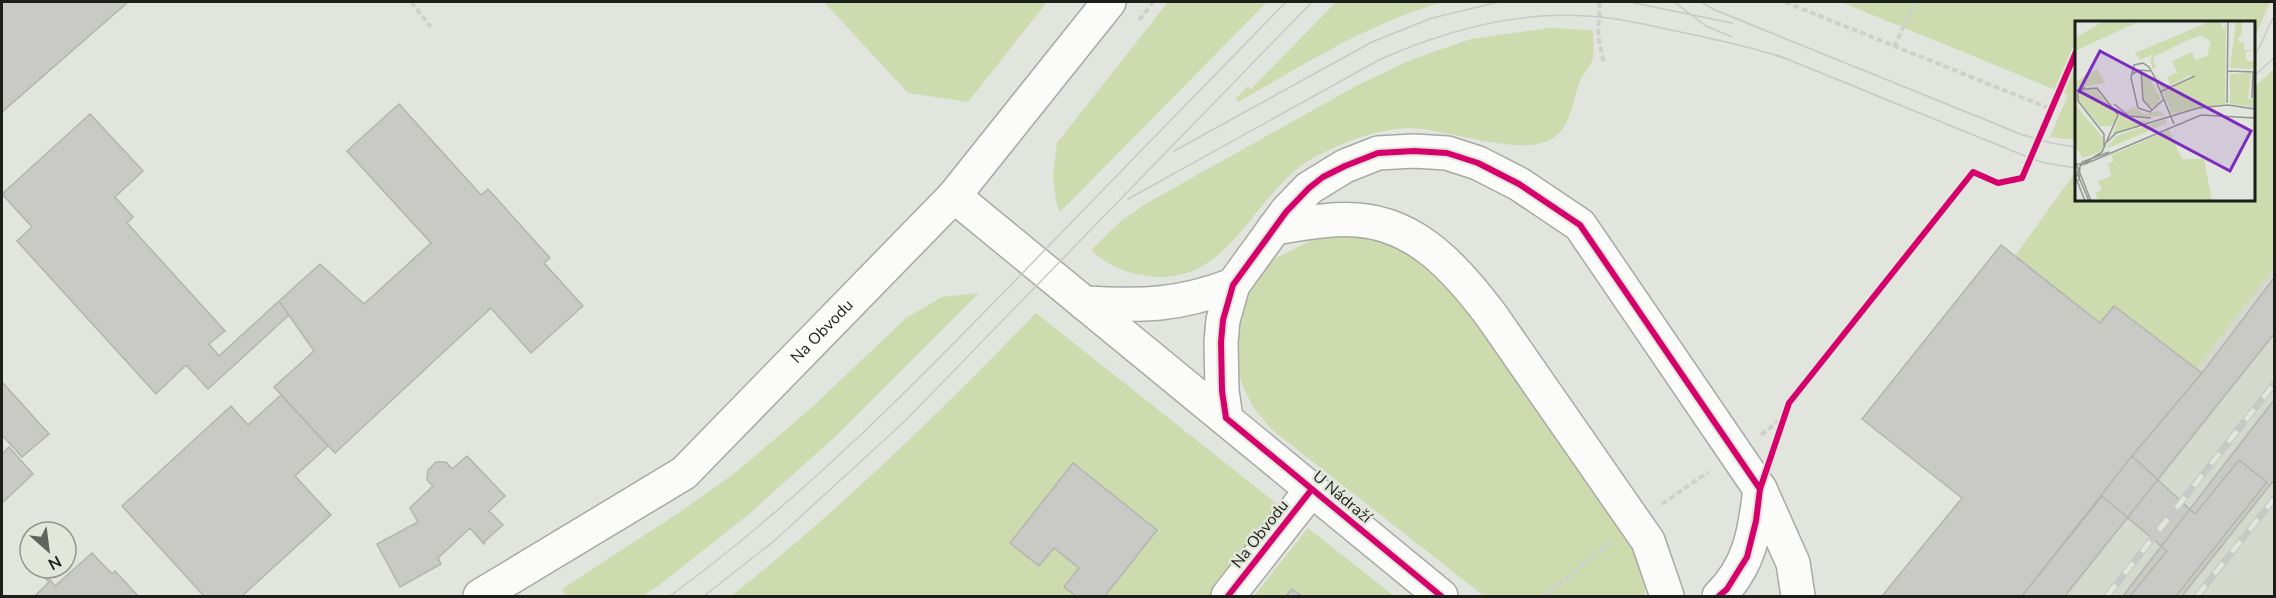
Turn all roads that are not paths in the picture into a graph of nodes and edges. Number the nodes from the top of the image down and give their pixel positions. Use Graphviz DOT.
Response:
graph roads {
  1 [pos="1109,2"];
  2 [pos="954,196"];
  3 [pos="1274,228"];
  4 [pos="1233,285"];
  5 [pos="1084,303"];
  6 [pos="1226,418"];
  7 [pos="1312,489"];
  8 [pos="1760,489"];
  9 [pos="480,597"];
  10 [pos="1228,597"];
  11 [pos="1441,597"];
  12 [pos="1667,597"];
  13 [pos="1719,597"];
  14 [pos="1798,597"];
  1 -- 2 [label="street, Na Obvodu"];
  2 -- 5 [label="street, U Nádraží"];
  2 -- 9 [label="street, Na Obvodu"];
  3 -- 4 [label="street"];
  3 -- 8 [label="street"];
  3 -- 12 [label="street"];
  4 -- 5 [label="street"];
  4 -- 6 [label="street"];
  5 -- 6 [label="street, U Nádraží"];
  6 -- 7 [label="street, U Nádraží"];
  7 -- 10 [label="street, Na Obvodu"];
  7 -- 11 [label="street, U Nádraží"];
  8 -- 13 [label="street"];
  8 -- 14 [label="street"];
}
